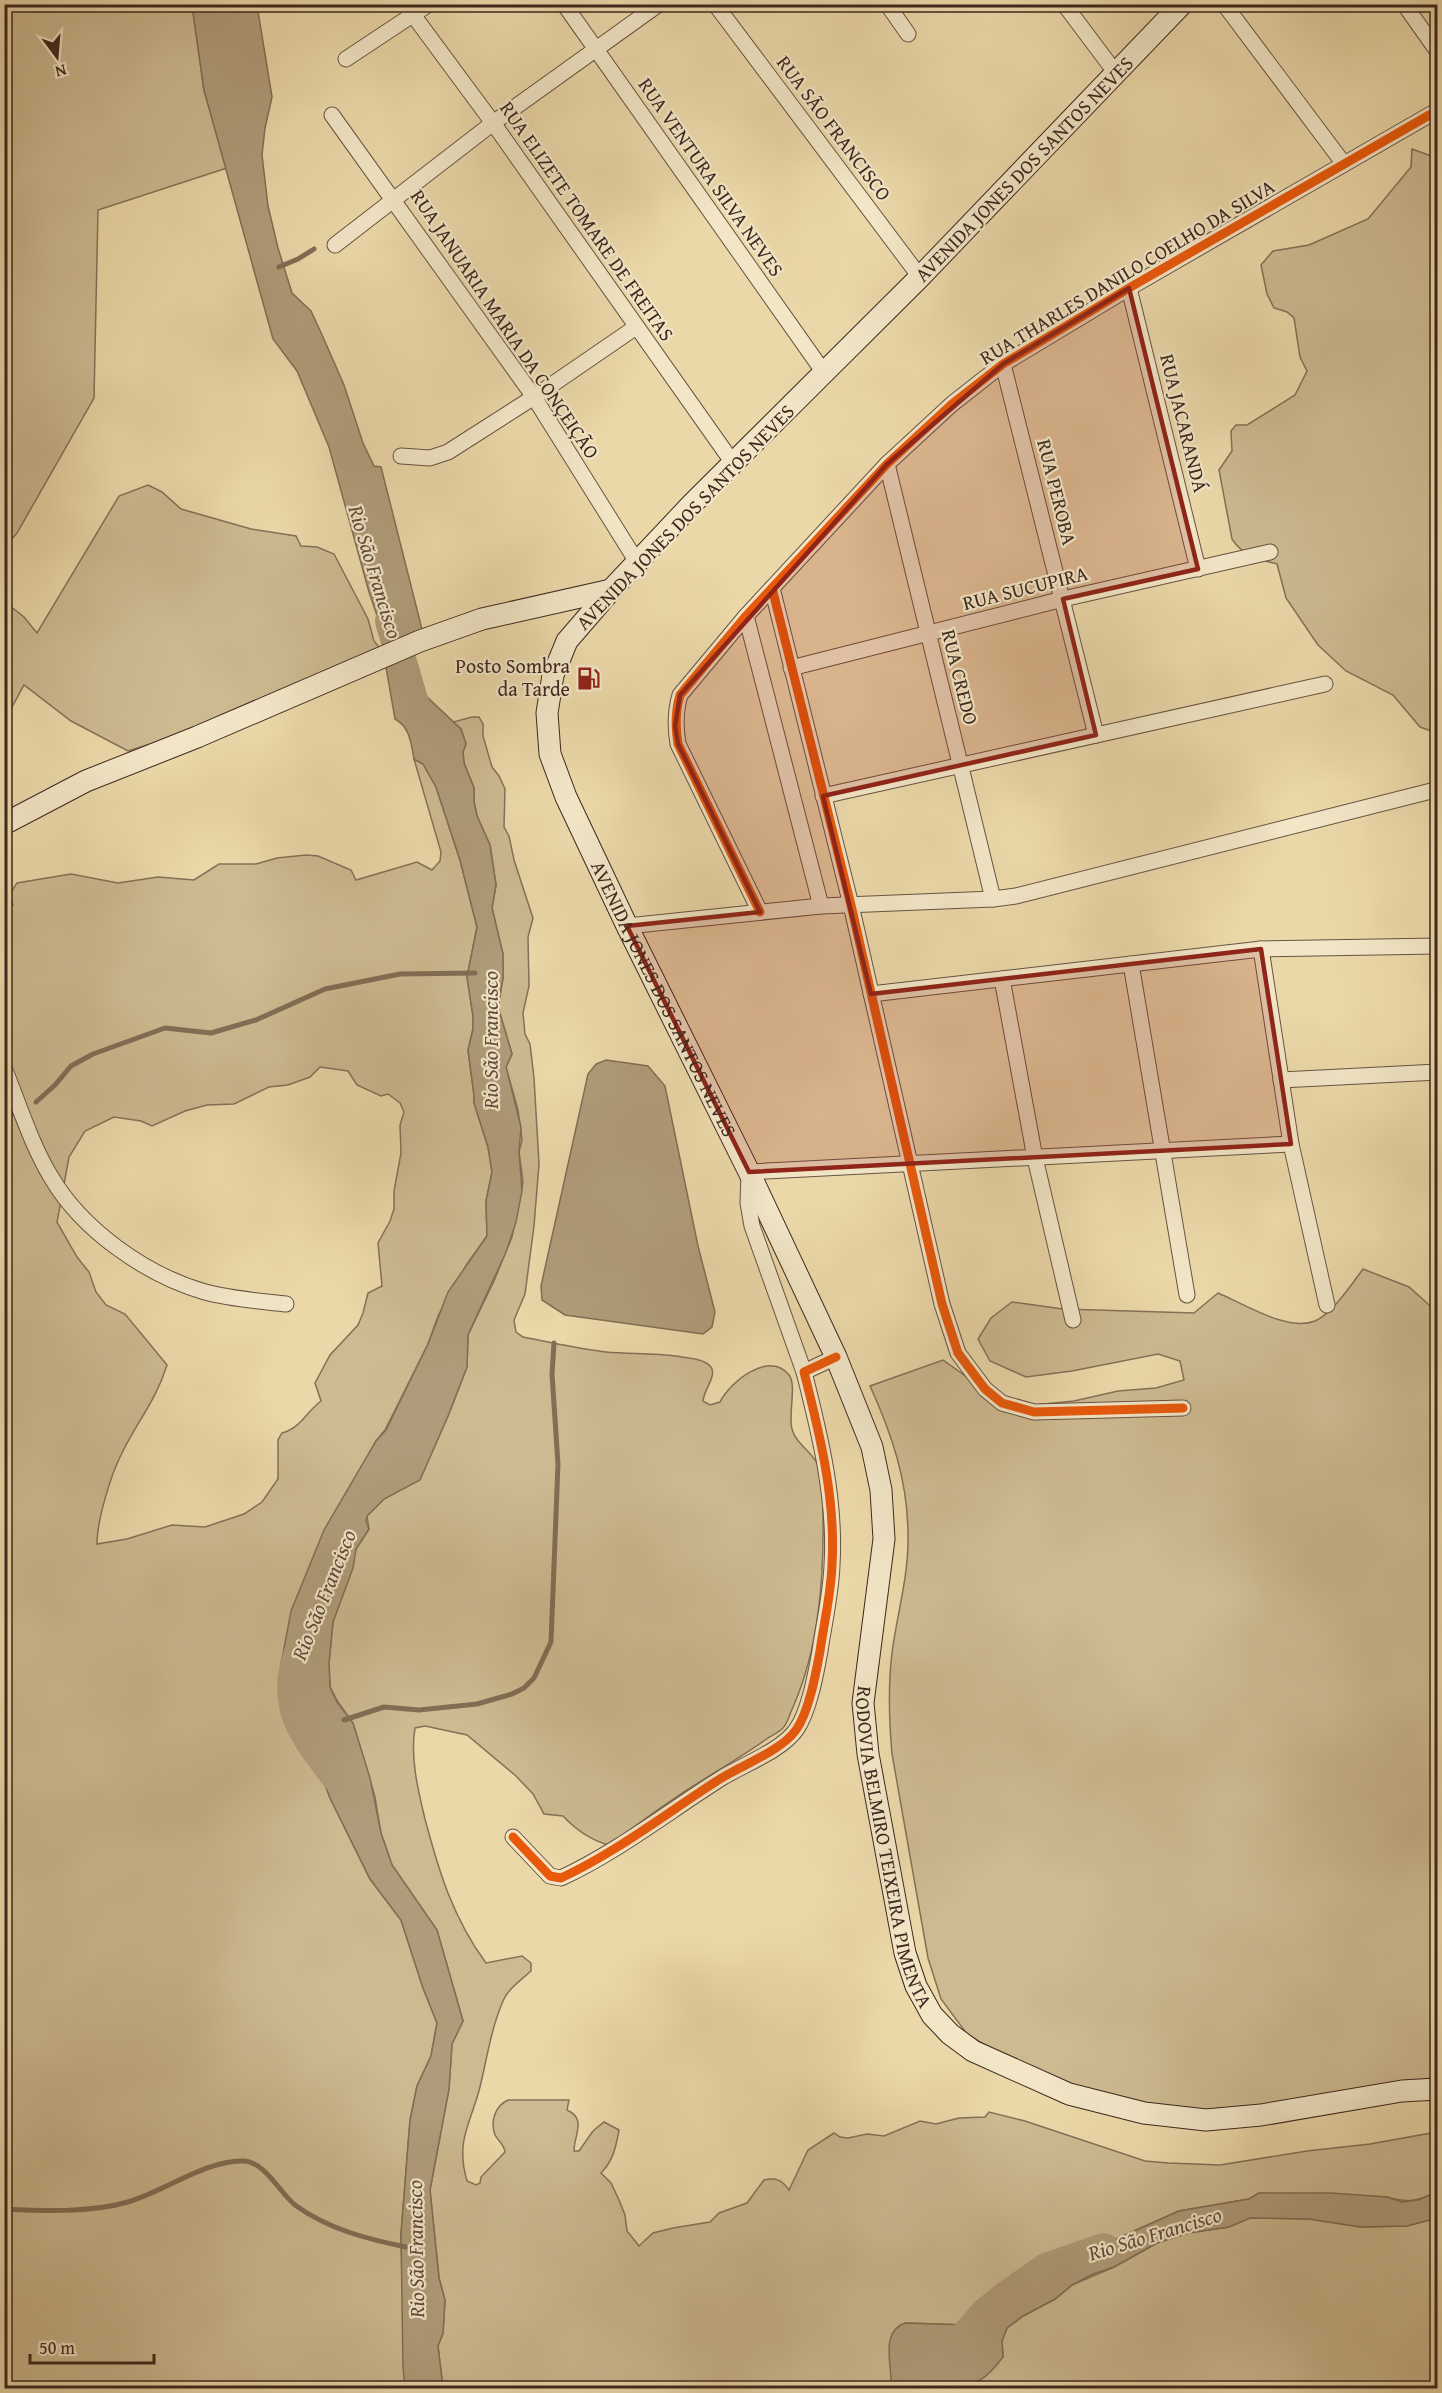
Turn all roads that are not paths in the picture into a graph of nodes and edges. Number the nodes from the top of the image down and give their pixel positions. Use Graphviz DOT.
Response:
graph roads {
  1 [pos="429,4"];
  2 [pos="564,4"];
  3 [pos="659,4"];
  4 [pos="715,4"];
  5 [pos="887,4"];
  6 [pos="1064,4"];
  7 [pos="1182,4"];
  8 [pos="1224,4"];
  9 [pos="1404,4"];
  10 [pos="409,10"];
  11 [pos="908,34"];
  12 [pos="596,50"];
  13 [pos="1437,52"];
  14 [pos="346,59"];
  15 [pos="1115,72"];
  16 [pos="1437,110"];
  17 [pos="332,115"];
  18 [pos="493,123"];
  19 [pos="1344,164"];
  20 [pos="394,200"];
  21 [pos="335,244"];
  22 [pos="920,277"];
  23 [pos="1129,288"];
  24 [pos="636,327"];
  25 [pos="1003,364"];
  26 [pos="825,374"];
  27 [pos="534,397"];
  28 [pos="401,456"];
  29 [pos="733,463"];
  30 [pos="887,464"];
  31 [pos="1270,552"];
  32 [pos="638,562"];
  33 [pos="1198,568"];
  34 [pos="771,588"];
  35 [pos="611,590"];
  36 [pos="1064,599"];
  37 [pos="746,616"];
  38 [pos="927,633"];
  39 [pos="791,668"];
  40 [pos="1324,684"];
  41 [pos="1096,735"];
  42 [pos="960,764"];
  43 [pos="1436,790"];
  44 [pos="823,796"];
  45 [pos="4,824"];
  46 [pos="993,899"];
  47 [pos="851,905"];
  48 [pos="821,906"];
  49 [pos="760,912"];
  50 [pos="627,926"];
  51 [pos="1437,945"];
  52 [pos="1261,949"];
  53 [pos="1131,964"];
  54 [pos="1002,979"];
  55 [pos="871,994"];
  56 [pos="4,1068"];
  57 [pos="1437,1072"];
  58 [pos="1281,1080"];
  59 [pos="1291,1144"];
  60 [pos="1164,1151"];
  61 [pos="1035,1158"];
  62 [pos="909,1163"];
  63 [pos="749,1172"];
  64 [pos="1187,1295"];
  65 [pos="286,1304"];
  66 [pos="1327,1305"];
  67 [pos="1073,1320"];
  68 [pos="836,1357"];
  69 [pos="804,1372"];
  70 [pos="1184,1408"];
  71 [pos="513,1838"];
  72 [pos="1437,2089"];
  1 -- 10 [label="street"];
  2 -- 12 [label="street, RUA VENTURA SILVA NEVES"];
  3 -- 12 [label="street"];
  4 -- 22 [label="street, RUA SÃO FRANCISCO"];
  5 -- 11 [label="street"];
  6 -- 15 [label="street"];
  7 -- 15 [label="main road, AVENIDA JONES DOS SANTOS NEVES"];
  8 -- 19 [label="street"];
  9 -- 13 [label="street"];
  10 -- 14 [label="street"];
  10 -- 18 [label="street, RUA ELIZETE TOMARE DE FREITAS"];
  12 -- 18 [label="street"];
  12 -- 26 [label="street, RUA VENTURA SILVA NEVES"];
  15 -- 22 [label="main road, AVENIDA JONES DOS SANTOS NEVES"];
  16 -- 19 [label="street, RUA THARLES DANILO COELHO DA SILVA"];
  17 -- 20 [label="street, RUA JANUARIA MARIA DA CONÇEIÇÃO"];
  18 -- 20 [label="street"];
  18 -- 24 [label="street, RUA ELIZETE TOMARE DE FREITAS"];
  19 -- 23 [label="street, RUA THARLES DANILO COELHO DA SILVA"];
  20 -- 21 [label="street"];
  20 -- 27 [label="street, RUA JANUARIA MARIA DA CONÇEIÇÃO"];
  22 -- 26 [label="main road, AVENIDA JONES DOS SANTOS NEVES"];
  23 -- 25 [label="street, RUA THARLES DANILO COELHO DA SILVA"];
  23 -- 33 [label="street, RUA JACARANDÁ"];
  24 -- 27 [label="street"];
  24 -- 29 [label="street, RUA ELIZETE TOMARE DE FREITAS"];
  25 -- 30 [label="street, RUA THARLES DANILO COELHO DA SILVA"];
  25 -- 36 [label="street, RUA PEROBA"];
  26 -- 29 [label="main road, AVENIDA JONES DOS SANTOS NEVES"];
  27 -- 28 [label="street"];
  27 -- 32 [label="street, RUA JANUARIA MARIA DA CONÇEIÇÃO"];
  29 -- 32 [label="main road, AVENIDA JONES DOS SANTOS NEVES"];
  30 -- 34 [label="street, RUA THARLES DANILO COELHO DA SILVA"];
  30 -- 38 [label="street, RUA CREDO"];
  31 -- 33 [label="street, RUA SUCUPIRA"];
  32 -- 35 [label="main road, AVENIDA JONES DOS SANTOS NEVES"];
  33 -- 36 [label="street, RUA SUCUPIRA"];
  34 -- 37 [label="street, RUA THARLES DANILO COELHO DA SILVA"];
  34 -- 39 [label="street"];
  35 -- 45 [label="main road"];
  35 -- 50 [label="main road, AVENIDA JONES DOS SANTOS NEVES"];
  36 -- 38 [label="street, RUA SUCUPIRA"];
  36 -- 41 [label="street, RUA PEROBA"];
  37 -- 48 [label="street"];
  37 -- 49 [label="street, RUA THARLES DANILO COELHO DA SILVA"];
  38 -- 39 [label="street, RUA SUCUPIRA"];
  38 -- 42 [label="street, RUA CREDO"];
  39 -- 44 [label="street"];
  40 -- 41 [label="street"];
  41 -- 42 [label="street"];
  42 -- 44 [label="street"];
  42 -- 46 [label="street, RUA CREDO"];
  43 -- 46 [label="street"];
  44 -- 47 [label="street"];
  46 -- 47 [label="street"];
  47 -- 48 [label="street"];
  47 -- 55 [label="street"];
  48 -- 49 [label="street"];
  49 -- 50 [label="street"];
  50 -- 63 [label="main road, AVENIDA JONES DOS SANTOS NEVES"];
  51 -- 52 [label="street"];
  52 -- 53 [label="street"];
  52 -- 58 [label="street"];
  53 -- 54 [label="street"];
  53 -- 60 [label="street"];
  54 -- 55 [label="street"];
  54 -- 61 [label="street"];
  55 -- 62 [label="street"];
  56 -- 65 [label="street"];
  57 -- 58 [label="street"];
  58 -- 59 [label="street"];
  59 -- 60 [label="street"];
  59 -- 66 [label="street"];
  60 -- 61 [label="street"];
  60 -- 64 [label="street"];
  61 -- 62 [label="street"];
  61 -- 67 [label="street"];
  62 -- 63 [label="street"];
  62 -- 70 [label="street"];
  63 -- 68 [label="main road, RODOVIA BELMIRO TEIXEIRA PIMENTA"];
  63 -- 69 [label="street"];
  68 -- 69 [label="street"];
  68 -- 72 [label="main road, RODOVIA BELMIRO TEIXEIRA PIMENTA"];
  69 -- 71 [label="street"];
}
